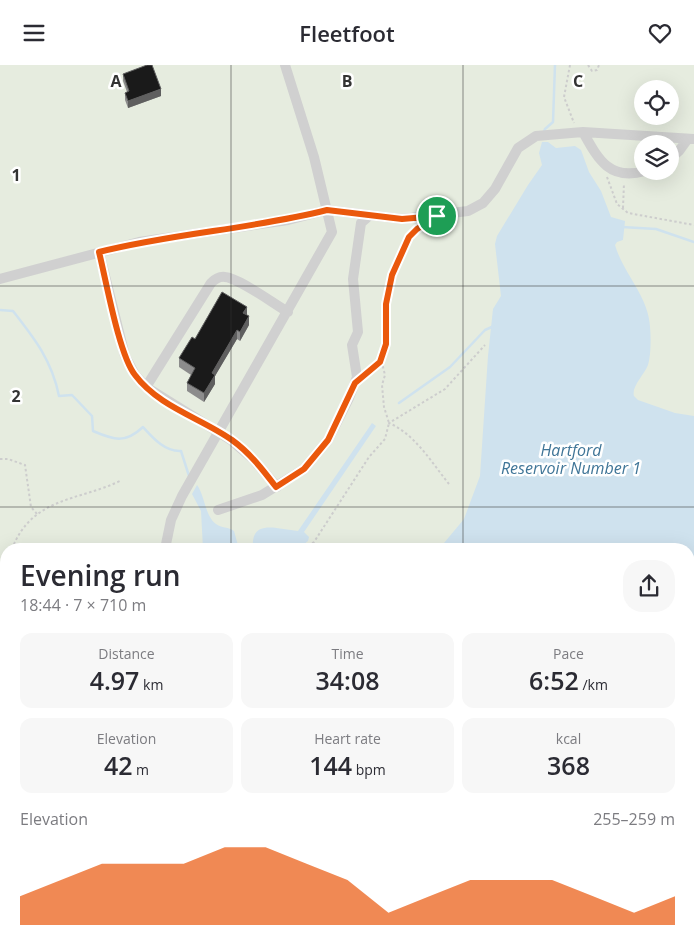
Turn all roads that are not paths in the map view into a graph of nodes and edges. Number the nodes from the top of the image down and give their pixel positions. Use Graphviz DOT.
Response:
graph roads {
  1 [pos="285,65"];
  2 [pos="580,132"];
  3 [pos="690,139"];
  4 [pos="679,152"];
  5 [pos="634,173"];
  6 [pos="327,210"];
  7 [pos="370,215"];
  8 [pos="99,252"];
  9 [pos="0,279"];
  10 [pos="288,312"];
  11 [pos="146,387"];
  12 [pos="218,432"];
  13 [pos="276,487"];
  14 [pos="218,510"];
  15 [pos="166,543"];
  1 -- 6 [label="street"];
  2 -- 3 [label="street"];
  2 -- 5 [label="street"];
  2 -- 7 [label="street"];
  3 -- 4 [label="street"];
  6 -- 7 [label="street"];
  6 -- 8 [label="street"];
  6 -- 10 [label="street"];
  7 -- 13 [label="street"];
  8 -- 9 [label="street"];
  8 -- 11 [label="street"];
  10 -- 11 [label="street"];
  10 -- 12 [label="street"];
  11 -- 12 [label="street"];
  12 -- 13 [label="street"];
  12 -- 15 [label="street"];
  13 -- 14 [label="street"];
}
